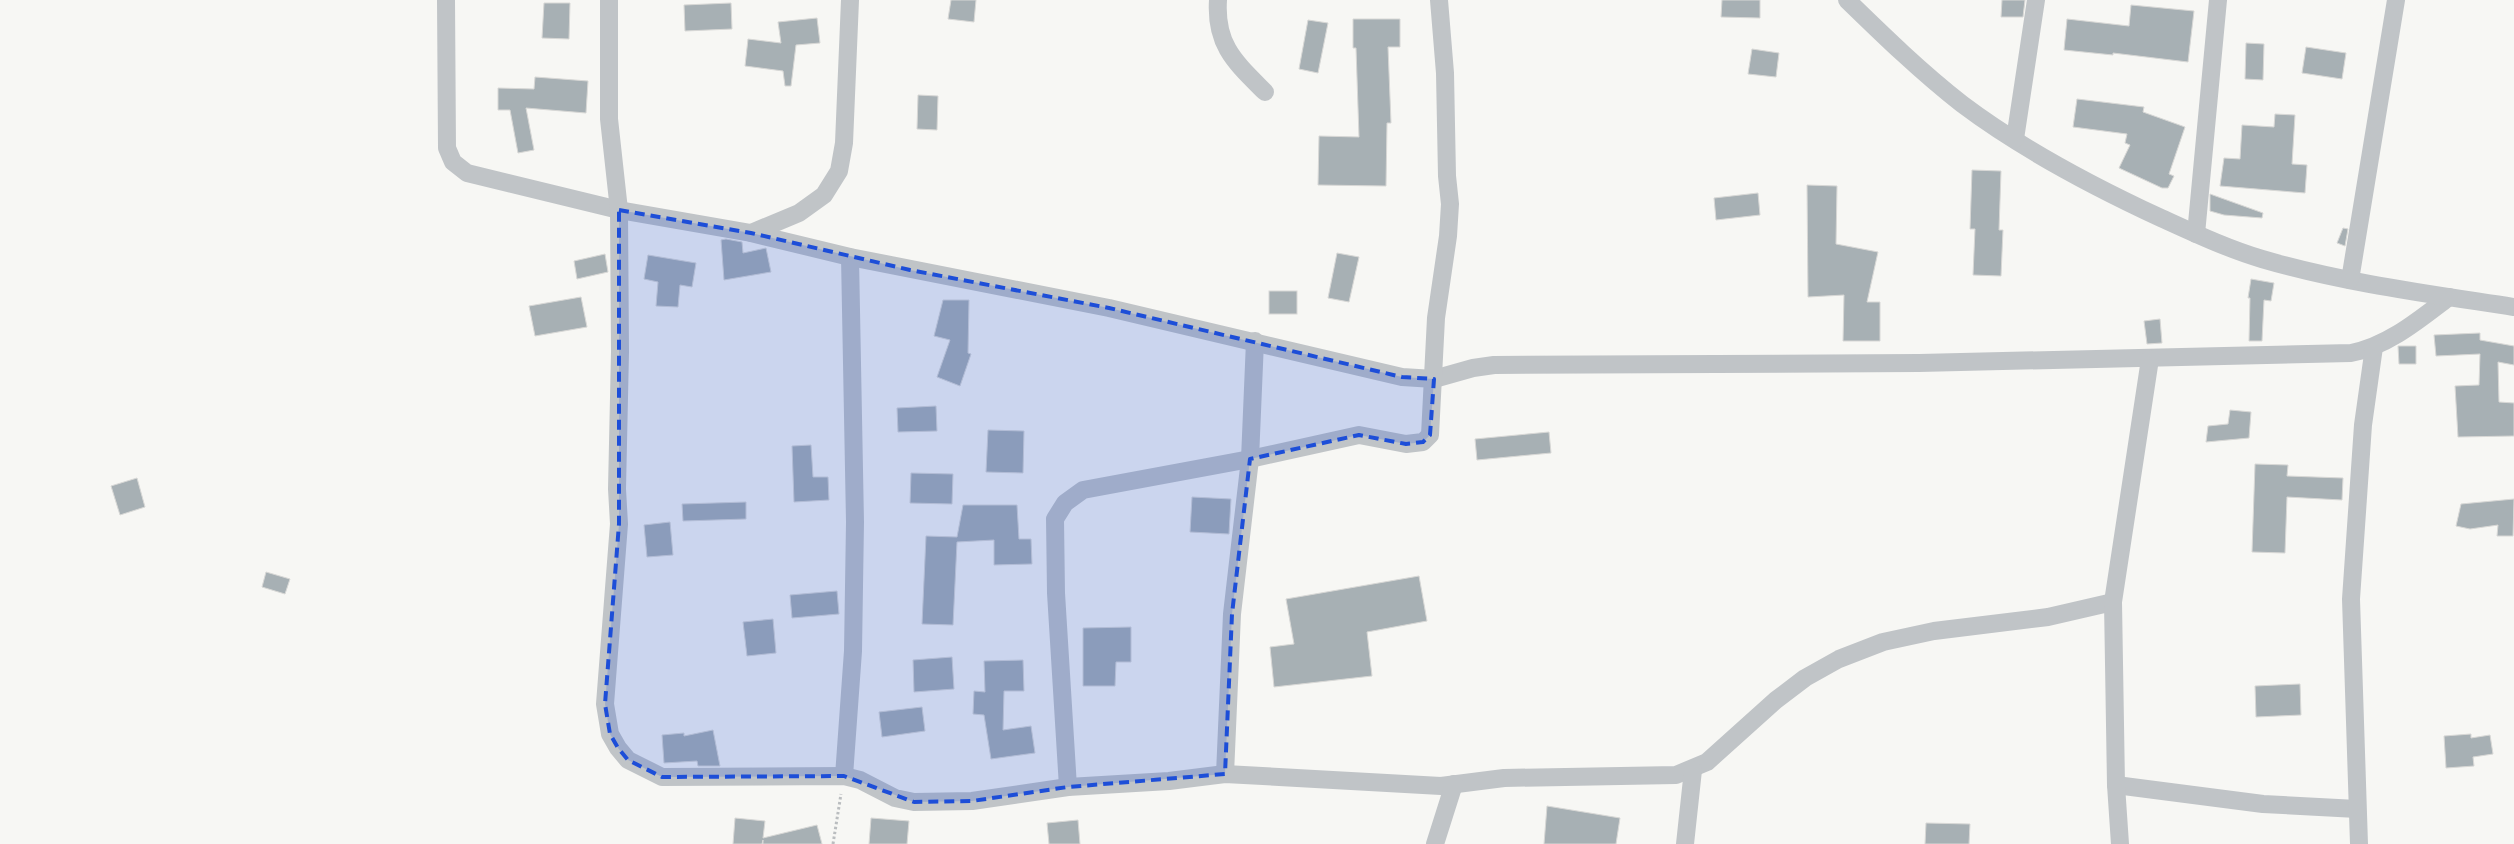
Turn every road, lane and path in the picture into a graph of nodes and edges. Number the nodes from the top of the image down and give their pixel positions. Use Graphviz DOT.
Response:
graph roads {
  1 [pos="446,0"];
  2 [pos="609,0"];
  3 [pos="850,0"];
  4 [pos="1218,0"];
  5 [pos="1439,0"];
  6 [pos="1848,0"];
  7 [pos="2036,0"];
  8 [pos="2218,0"];
  9 [pos="2396,0"];
  10 [pos="1265,92"];
  11 [pos="2014,139"];
  12 [pos="619,210"];
  13 [pos="751,233"];
  14 [pos="2196,234"];
  15 [pos="850,258"];
  16 [pos="2350,280"];
  17 [pos="2449,297"];
  18 [pos="2514,307"];
  19 [pos="1255,341"];
  20 [pos="2374,347"];
  21 [pos="2150,359"];
  22 [pos="1434,379"];
  23 [pos="1250,460"];
  24 [pos="2113,602"];
  25 [pos="1693,770"];
  26 [pos="1225,774"];
  27 [pos="844,776"];
  28 [pos="1454,784"];
  29 [pos="2116,785"];
  30 [pos="1068,787"];
  31 [pos="2357,809"];
  32 [pos="833,844"];
  33 [pos="1435,844"];
  34 [pos="1685,844"];
  35 [pos="2120,844"];
  36 [pos="2359,844"];
  1 -- 12 [label="street"];
  2 -- 12 [label="street"];
  3 -- 13 [label="street"];
  4 -- 10 [label="street"];
  5 -- 22 [label="street"];
  6 -- 11 [label="street"];
  7 -- 11 [label="street"];
  8 -- 14 [label="street"];
  9 -- 16 [label="street"];
  11 -- 14 [label="street"];
  12 -- 13 [label="street"];
  12 -- 27 [label="street"];
  13 -- 15 [label="street"];
  14 -- 16 [label="street"];
  15 -- 19 [label="street"];
  15 -- 27 [label="street"];
  16 -- 17 [label="street"];
  17 -- 18 [label="street"];
  17 -- 20 [label="street"];
  19 -- 22 [label="street"];
  19 -- 23 [label="street"];
  20 -- 21 [label="street"];
  20 -- 31 [label="street"];
  21 -- 22 [label="street"];
  21 -- 24 [label="street"];
  22 -- 23 [label="street"];
  23 -- 26 [label="street"];
  23 -- 30 [label="street"];
  24 -- 25 [label="street"];
  24 -- 29 [label="street"];
  25 -- 28 [label="street"];
  25 -- 34 [label="street"];
  26 -- 28 [label="street"];
  26 -- 30 [label="street"];
  27 -- 30 [label="street"];
  27 -- 32 [label="path"];
  28 -- 33 [label="street"];
  29 -- 31 [label="street"];
  29 -- 35 [label="street"];
  31 -- 36 [label="street"];
}
